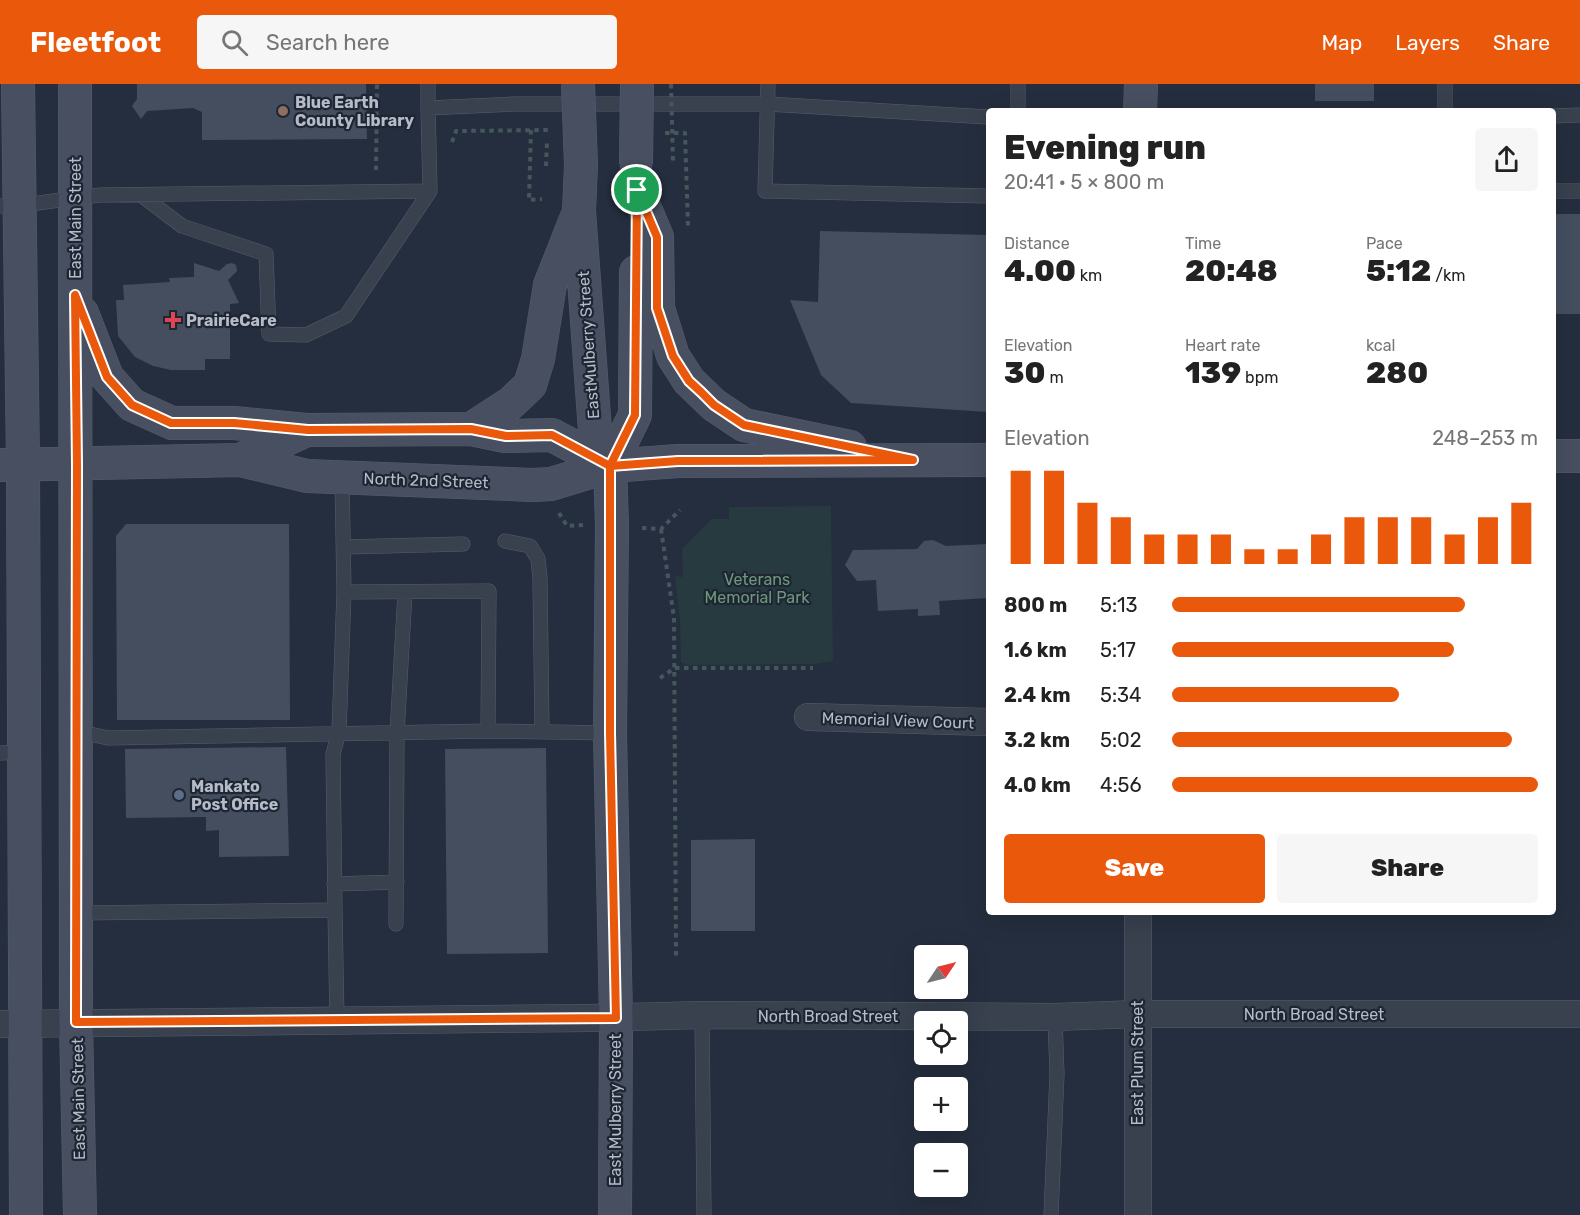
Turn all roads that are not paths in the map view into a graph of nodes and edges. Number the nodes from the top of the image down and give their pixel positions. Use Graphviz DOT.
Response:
graph roads {
  1 [pos="18,84"];
  2 [pos="75,84"];
  3 [pos="428,84"];
  4 [pos="578,84"];
  5 [pos="637,84"];
  6 [pos="768,84"];
  7 [pos="1018,84"];
  8 [pos="1141,84"];
  9 [pos="1445,84"];
  10 [pos="767,104"];
  11 [pos="428,108"];
  12 [pos="1018,108"];
  13 [pos="1140,108"];
  14 [pos="1445,108"];
  15 [pos="1580,115"];
  16 [pos="1556,116"];
  17 [pos="986,117"];
  18 [pos="637,177"];
  19 [pos="430,191"];
  20 [pos="1556,191"];
  21 [pos="1580,191"];
  22 [pos="141,195"];
  23 [pos="986,195"];
  24 [pos="76,196"];
  25 [pos="9,206"];
  26 [pos="579,212"];
  27 [pos="75,295"];
  28 [pos="471,429"];
  29 [pos="308,430"];
  30 [pos="986,441"];
  31 [pos="1556,456"];
  32 [pos="1580,456"];
  33 [pos="240,460"];
  34 [pos="913,460"];
  35 [pos="986,460"];
  36 [pos="11,465"];
  37 [pos="77,465"];
  38 [pos="610,466"];
  39 [pos="342,477"];
  40 [pos="506,541"];
  41 [pos="463,544"];
  42 [pos="344,547"];
  43 [pos="344,592"];
  44 [pos="405,592"];
  45 [pos="808,717"];
  46 [pos="986,722"];
  47 [pos="76,730"];
  48 [pos="488,731"];
  49 [pos="339,732"];
  50 [pos="542,732"];
  51 [pos="610,733"];
  52 [pos="397,734"];
  53 [pos="12,753"];
  54 [pos="397,882"];
  55 [pos="334,884"];
  56 [pos="335,910"];
  57 [pos="76,913"];
  58 [pos="1138,915"];
  59 [pos="396,924"];
  60 [pos="1137,1014"];
  61 [pos="1580,1014"];
  62 [pos="702,1015"];
  63 [pos="1055,1017"];
  64 [pos="616,1018"];
  65 [pos="337,1020"];
  66 [pos="76,1022"];
  67 [pos="13,1023"];
  68 [pos="26,1215"];
  69 [pos="80,1215"];
  70 [pos="615,1215"];
  71 [pos="704,1215"];
  72 [pos="1051,1215"];
  73 [pos="1137,1215"];
  1 -- 25 [label="main road"];
  2 -- 24 [label="main road, East Main Street"];
  3 -- 11 [label="lane"];
  4 -- 26 [label="main road, EastMulberry Street, bridge"];
  5 -- 18 [label="main road, bridge"];
  6 -- 10 [label="lane"];
  7 -- 12 [label="lane"];
  8 -- 13 [label="main road"];
  9 -- 14 [label="lane"];
  10 -- 11 [label="lane"];
  10 -- 17 [label="lane"];
  10 -- 23 [label="lane"];
  11 -- 19 [label="lane"];
  15 -- 16 [label="lane"];
  18 -- 34 [label="main road"];
  18 -- 38 [label="main road"];
  19 -- 22 [label="lane"];
  19 -- 22 [label="lane"];
  20 -- 21 [label="lane"];
  22 -- 24 [label="lane"];
  24 -- 25 [label="lane"];
  24 -- 27 [label="main road, East Main Street"];
  25 -- 36 [label="main road"];
  26 -- 28 [label="main road"];
  26 -- 38 [label="main road, EastMulberry Street"];
  27 -- 29 [label="main road"];
  27 -- 37 [label="main road, East Main Street"];
  28 -- 29 [label="main road, North 2nd Street"];
  28 -- 38 [label="main road, North 2nd Street"];
  29 -- 33 [label="main road, North 2nd Street"];
  30 -- 34 [label="main road"];
  31 -- 32 [label="main road"];
  33 -- 37 [label="main road, North 2nd Street"];
  33 -- 39 [label="main road, North 2nd Street"];
  34 -- 35 [label="main road, North 2nd Street"];
  34 -- 38 [label="main road, North 2nd Street"];
  36 -- 37 [label="main road, North 2nd Street"];
  36 -- 53 [label="main road"];
  37 -- 47 [label="main road, East Main Street"];
  38 -- 39 [label="main road, North 2nd Street"];
  38 -- 51 [label="main road, East Mulberry Street"];
  39 -- 42 [label="lane"];
  40 -- 50 [label="lane"];
  41 -- 42 [label="lane"];
  42 -- 43 [label="lane"];
  43 -- 44 [label="lane"];
  43 -- 49 [label="lane"];
  44 -- 48 [label="lane"];
  44 -- 52 [label="lane"];
  45 -- 46 [label="street, Memorial View Court"];
  47 -- 49 [label="lane"];
  47 -- 57 [label="main road, East Main Street"];
  48 -- 50 [label="lane"];
  48 -- 52 [label="lane"];
  49 -- 52 [label="lane"];
  49 -- 55 [label="lane"];
  50 -- 51 [label="lane"];
  51 -- 64 [label="main road, East Mulberry Street"];
  52 -- 54 [label="lane"];
  53 -- 67 [label="main road"];
  54 -- 55 [label="lane"];
  54 -- 59 [label="lane"];
  55 -- 56 [label="lane"];
  56 -- 57 [label="lane"];
  56 -- 65 [label="lane"];
  57 -- 66 [label="main road, East Main Street"];
  58 -- 60 [label="street, East Plum Street"];
  60 -- 61 [label="street, North Broad Street"];
  60 -- 63 [label="street, North Broad Street"];
  60 -- 73 [label="street, East Plum Street"];
  62 -- 63 [label="street, North Broad Street"];
  62 -- 64 [label="street, North Broad Street"];
  62 -- 71 [label="lane"];
  63 -- 72 [label="lane"];
  64 -- 65 [label="street, North Broad Street"];
  64 -- 70 [label="main road, East Mulberry Street"];
  65 -- 66 [label="street, North Broad Street"];
  66 -- 67 [label="street, North Broad Street"];
  66 -- 69 [label="main road, East Main Street"];
  67 -- 68 [label="main road"];
}
